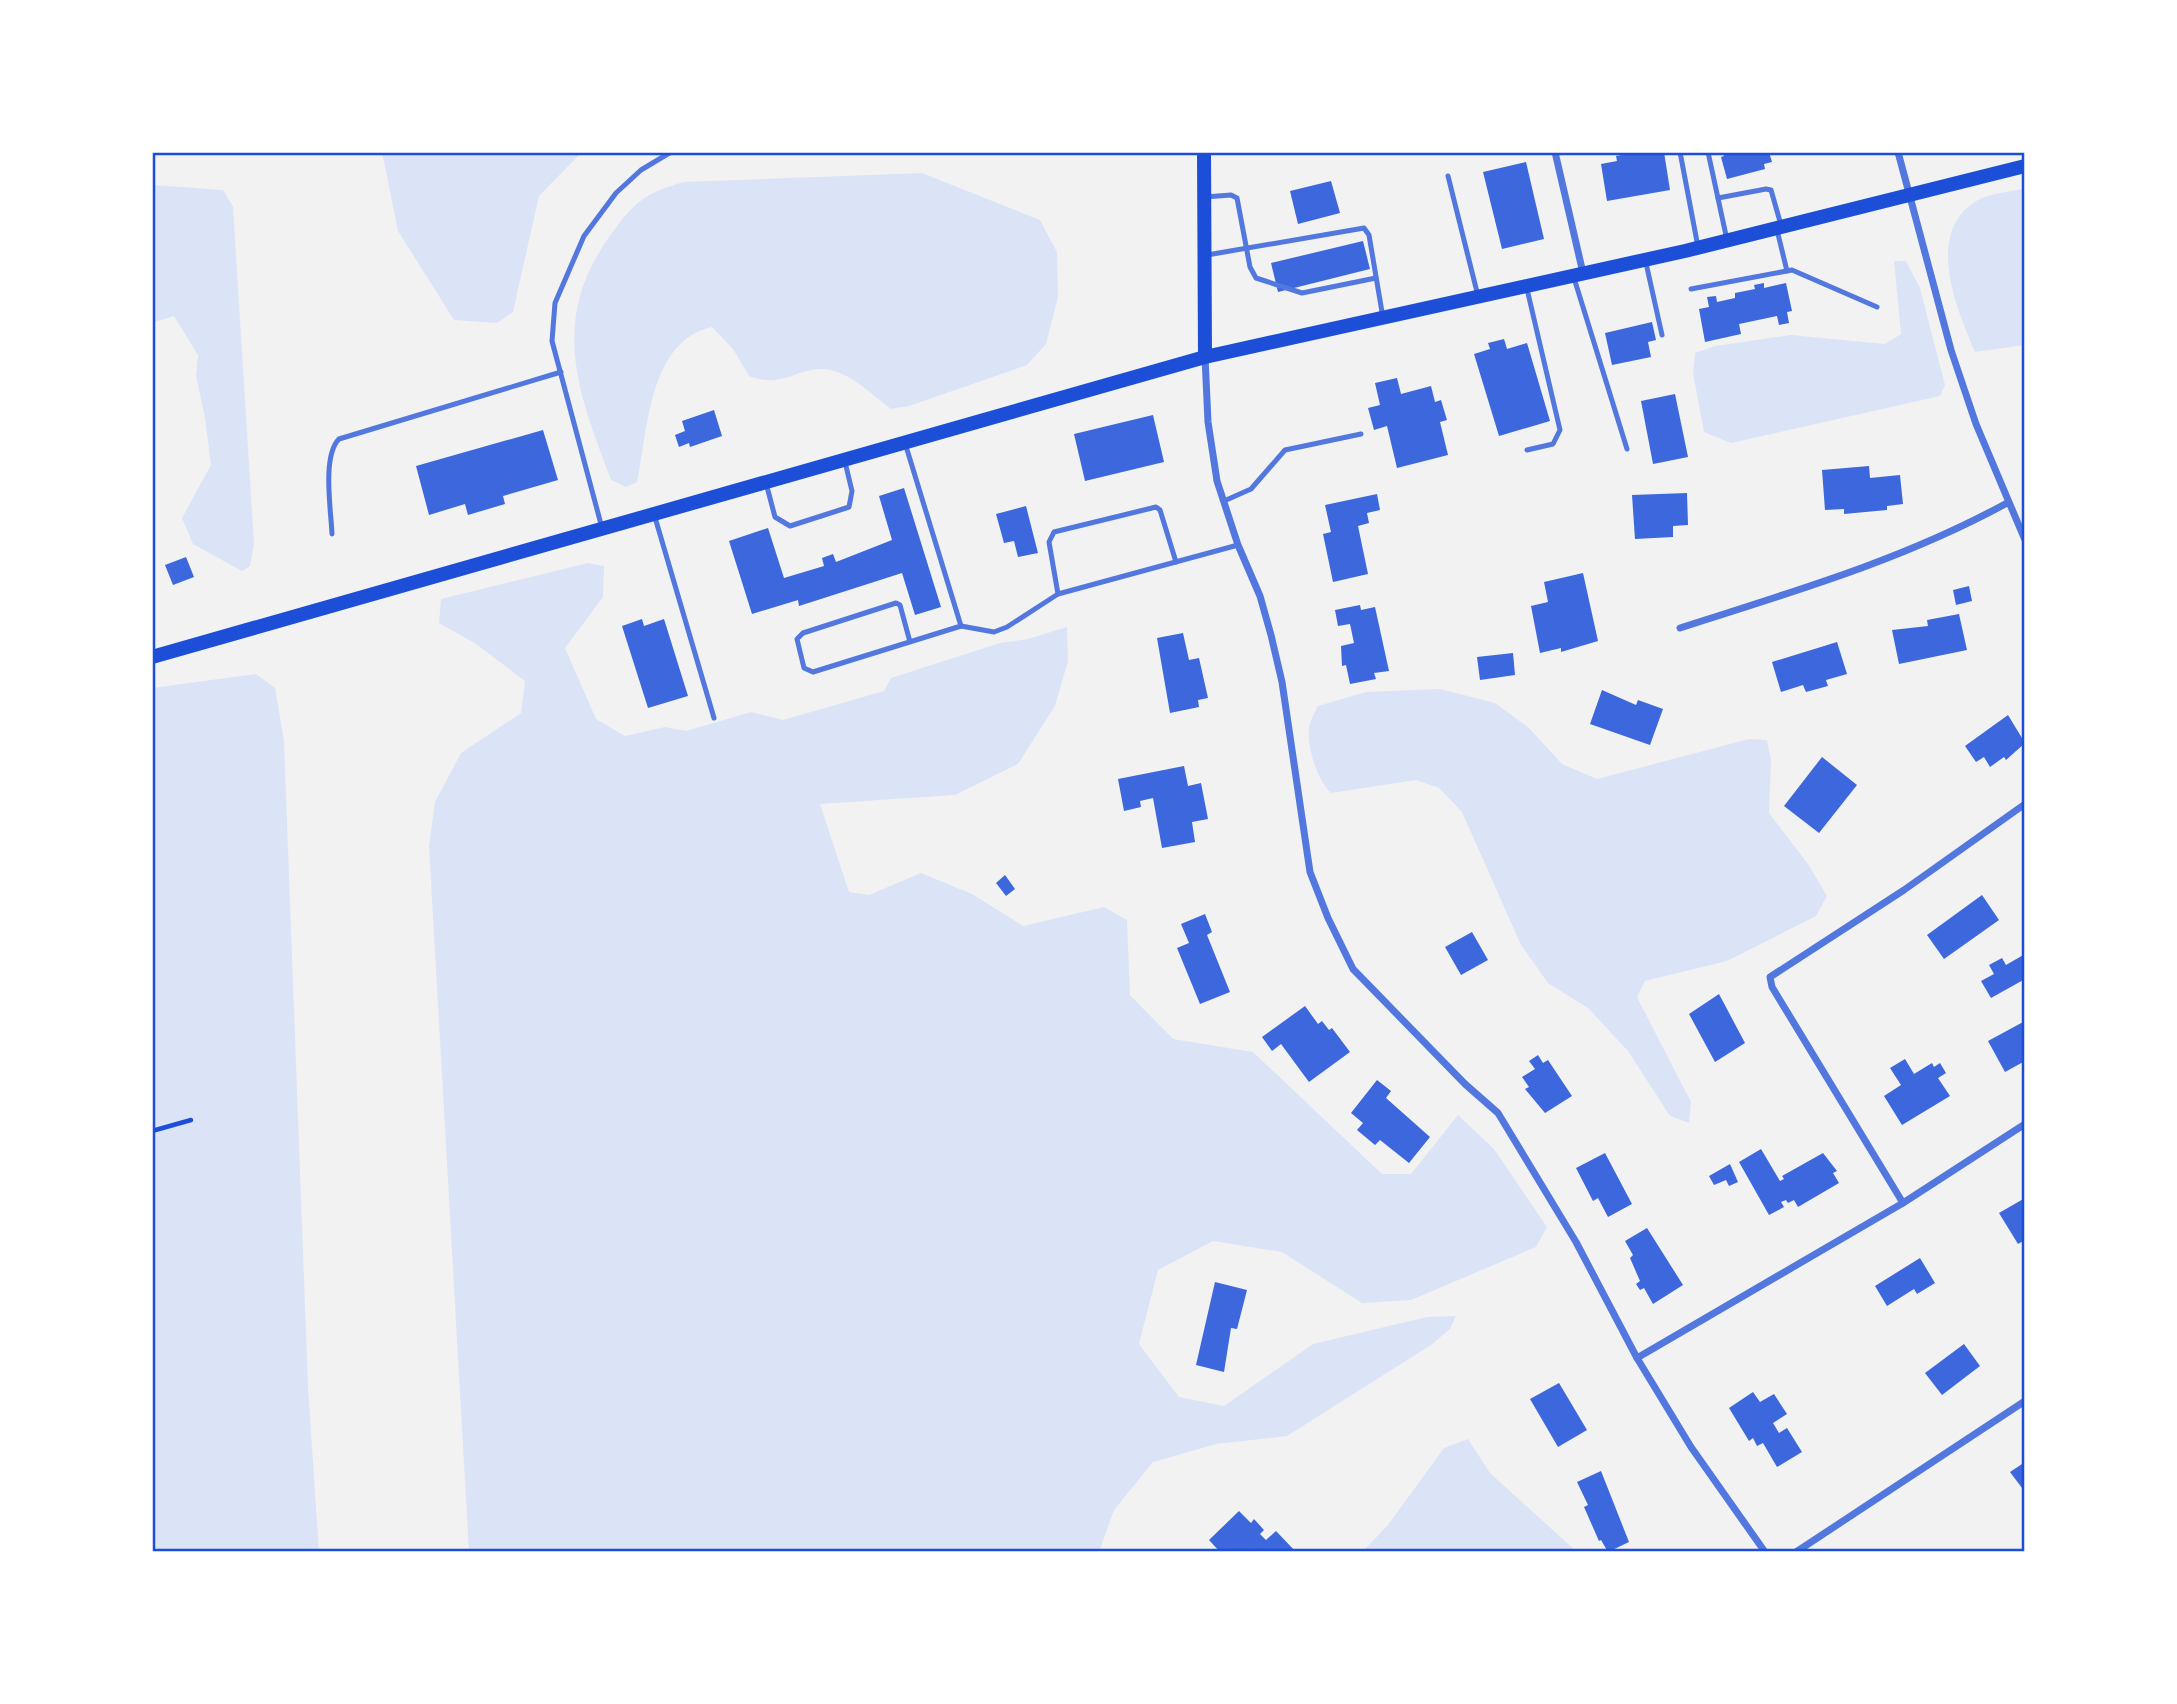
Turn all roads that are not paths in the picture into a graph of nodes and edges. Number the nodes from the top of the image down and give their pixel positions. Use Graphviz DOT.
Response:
graph roads {
  1 [pos="671,152"];
  2 [pos="1204,152"];
  3 [pos="1555,152"];
  4 [pos="1680,152"];
  5 [pos="1708,152"];
  6 [pos="1898,152"];
  7 [pos="2025,166"];
  8 [pos="1448,176"];
  9 [pos="1908,195"];
  10 [pos="1205,197"];
  11 [pos="1718,198"];
  12 [pos="1779,227"];
  13 [pos="1727,240"];
  14 [pos="1698,247"];
  15 [pos="1246,248"];
  16 [pos="1205,256"];
  17 [pos="1645,260"];
  18 [pos="1787,271"];
  19 [pos="1578,274"];
  20 [pos="1376,278"];
  21 [pos="1527,286"];
  22 [pos="1691,289"];
  23 [pos="1478,296"];
  24 [pos="1877,307"];
  25 [pos="1383,317"];
  26 [pos="1662,335"];
  27 [pos="1205,357"];
  28 [pos="561,372"];
  29 [pos="1362,434"];
  30 [pos="905,443"];
  31 [pos="1627,449"];
  32 [pos="1527,450"];
  33 [pos="845,460"];
  34 [pos="766,483"];
  35 [pos="1224,501"];
  36 [pos="2007,503"];
  37 [pos="654,514"];
  38 [pos="603,529"];
  39 [pos="332,534"];
  40 [pos="2025,540"];
  41 [pos="1238,545"];
  42 [pos="1177,562"];
  43 [pos="1058,594"];
  44 [pos="961,626"];
  45 [pos="1680,628"];
  46 [pos="910,642"];
  47 [pos="152,657"];
  48 [pos="714,718"];
  49 [pos="2025,804"];
  50 [pos="2025,1124"];
  51 [pos="1903,1203"];
  52 [pos="1637,1358"];
  53 [pos="2025,1401"];
  54 [pos="1765,1552"];
  55 [pos="1796,1552"];
  1 -- 28 [label="lane"];
  2 -- 10 [label="main road"];
  3 -- 19 [label="street"];
  4 -- 14 [label="lane"];
  5 -- 11 [label="lane"];
  6 -- 9 [label="street"];
  7 -- 9 [label="main road"];
  8 -- 23 [label="lane"];
  9 -- 12 [label="main road"];
  9 -- 36 [label="street"];
  10 -- 15 [label="lane"];
  10 -- 16 [label="main road"];
  11 -- 12 [label="lane"];
  11 -- 13 [label="lane"];
  12 -- 13 [label="main road"];
  12 -- 18 [label="lane"];
  13 -- 14 [label="main road"];
  14 -- 17 [label="main road"];
  15 -- 16 [label="lane"];
  15 -- 20 [label="lane"];
  15 -- 20 [label="lane"];
  16 -- 27 [label="main road"];
  17 -- 19 [label="main road"];
  17 -- 26 [label="lane"];
  18 -- 22 [label="lane"];
  18 -- 24 [label="lane"];
  19 -- 21 [label="main road"];
  19 -- 31 [label="lane"];
  20 -- 25 [label="lane"];
  21 -- 23 [label="main road"];
  21 -- 32 [label="lane"];
  23 -- 25 [label="main road"];
  25 -- 27 [label="main road"];
  27 -- 30 [label="main road"];
  27 -- 35 [label="street"];
  28 -- 38 [label="lane"];
  28 -- 39 [label="lane"];
  29 -- 35 [label="lane"];
  30 -- 33 [label="main road"];
  30 -- 44 [label="lane"];
  33 -- 34 [label="main road"];
  33 -- 34 [label="lane"];
  34 -- 37 [label="main road"];
  35 -- 41 [label="street"];
  36 -- 40 [label="street"];
  36 -- 45 [label="street"];
  37 -- 38 [label="main road"];
  37 -- 48 [label="lane"];
  38 -- 47 [label="main road"];
  41 -- 42 [label="lane"];
  41 -- 52 [label="street"];
  42 -- 43 [label="lane"];
  42 -- 43 [label="lane"];
  43 -- 44 [label="lane"];
  44 -- 46 [label="lane"];
  46 -- 46 [label="lane"];
  49 -- 51 [label="street"];
  50 -- 51 [label="street"];
  51 -- 52 [label="street"];
  52 -- 54 [label="street"];
  53 -- 55 [label="street"];
}
